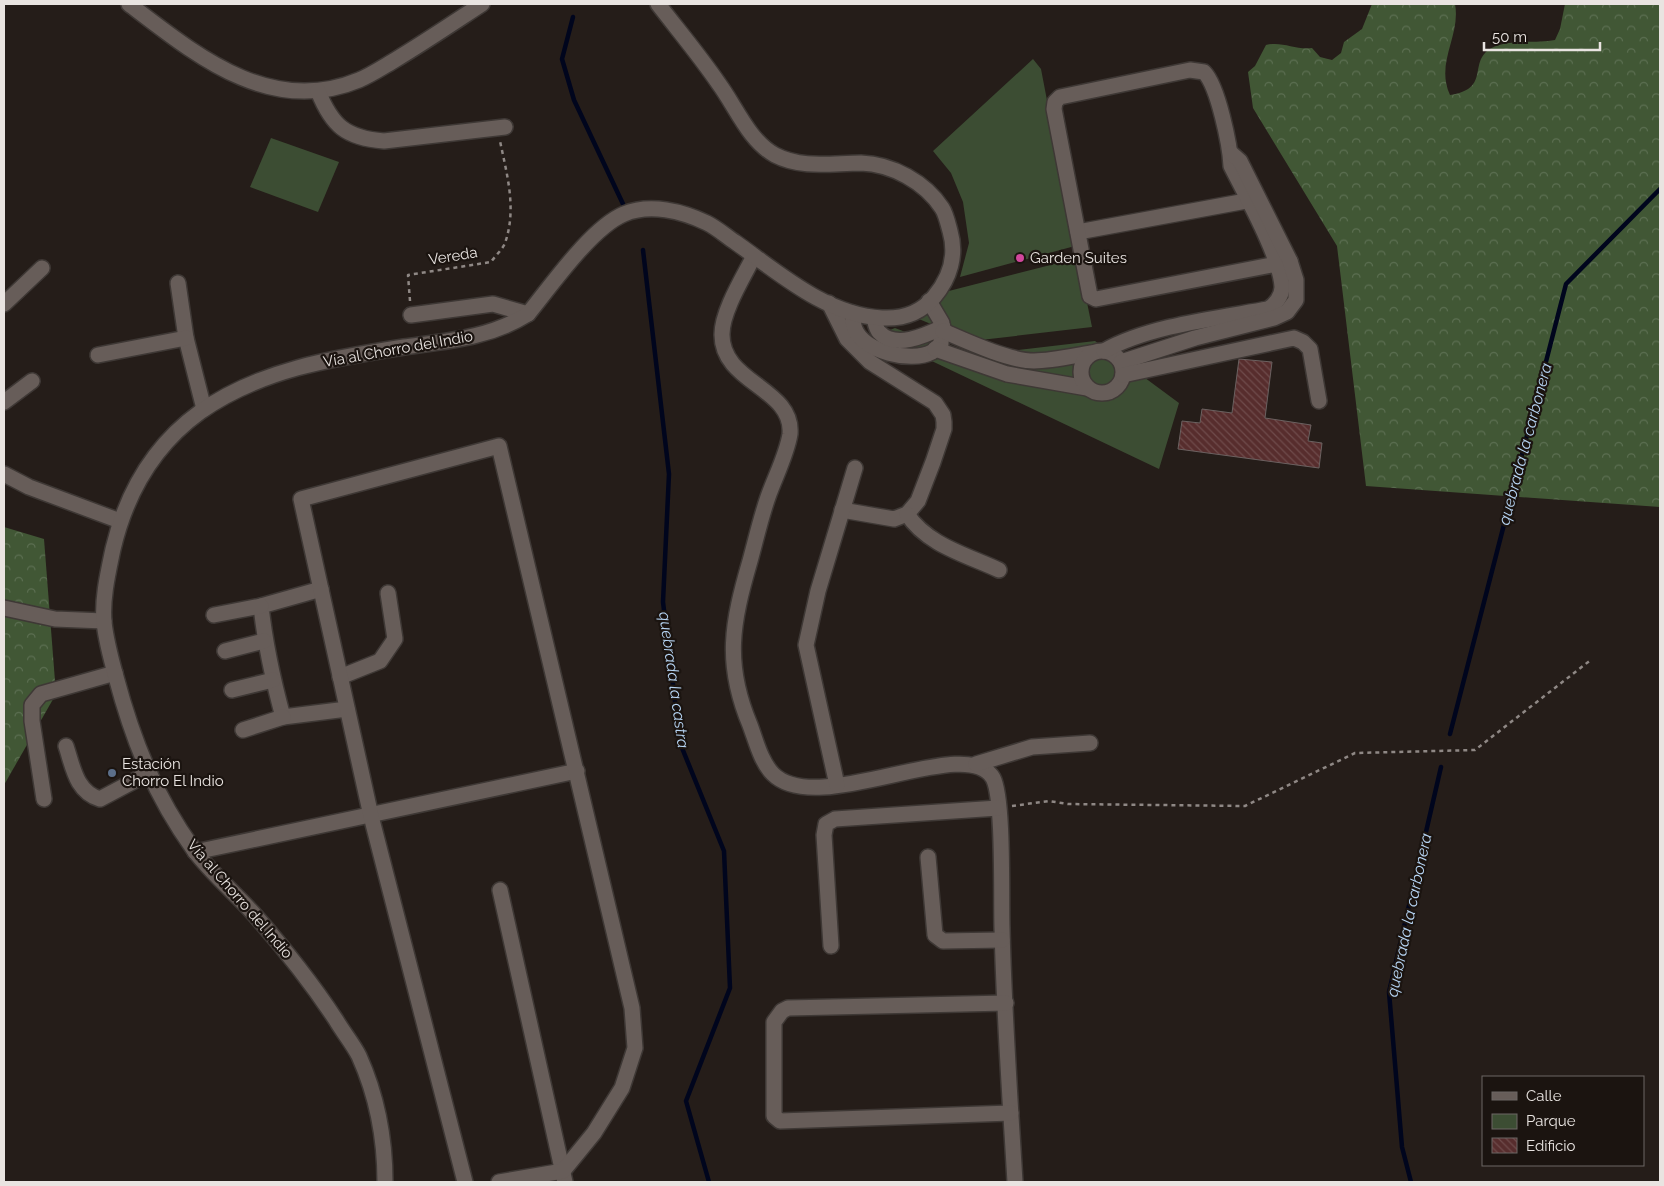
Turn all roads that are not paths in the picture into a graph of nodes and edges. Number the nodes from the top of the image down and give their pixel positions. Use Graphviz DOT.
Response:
graph roads {
  1 [pos="129,4"];
  2 [pos="482,4"];
  3 [pos="658,4"];
  4 [pos="318,91"];
  5 [pos="501,127"];
  6 [pos="1254,200"];
  7 [pos="1078,232"];
  8 [pos="754,256"];
  9 [pos="1284,263"];
  10 [pos="42,268"];
  11 [pos="178,283"];
  12 [pos="929,301"];
  13 [pos="829,303"];
  14 [pos="4,304"];
  15 [pos="852,313"];
  16 [pos="411,314"];
  17 [pos="528,314"];
  18 [pos="874,318"];
  19 [pos="943,329"];
  20 [pos="1193,330"];
  21 [pos="186,338"];
  22 [pos="935,349"];
  23 [pos="1098,352"];
  24 [pos="98,355"];
  25 [pos="1122,368"];
  26 [pos="32,380"];
  27 [pos="1087,388"];
  28 [pos="1319,401"];
  29 [pos="4,402"];
  30 [pos="204,409"];
  31 [pos="855,468"];
  32 [pos="4,474"];
  33 [pos="842,510"];
  34 [pos="908,514"];
  35 [pos="120,521"];
  36 [pos="999,570"];
  37 [pos="320,589"];
  38 [pos="388,593"];
  39 [pos="261,606"];
  40 [pos="4,608"];
  41 [pos="214,615"];
  42 [pos="104,622"];
  43 [pos="264,641"];
  44 [pos="224,651"];
  45 [pos="115,673"];
  46 [pos="340,677"];
  47 [pos="273,680"];
  48 [pos="232,690"];
  49 [pos="347,709"];
  50 [pos="284,717"];
  51 [pos="243,730"];
  52 [pos="1090,743"];
  53 [pos="66,746"];
  54 [pos="976,764"];
  55 [pos="577,771"];
  56 [pos="148,773"];
  57 [pos="838,785"];
  58 [pos="44,799"];
  59 [pos="998,808"];
  60 [pos="371,816"];
  61 [pos="196,852"];
  62 [pos="928,857"];
  63 [pos="500,890"];
  64 [pos="1002,940"];
  65 [pos="831,946"];
  66 [pos="1006,1002"];
  67 [pos="1011,1113"];
  68 [pos="564,1177"];
  69 [pos="385,1182"];
  70 [pos="466,1182"];
  71 [pos="499,1182"];
  72 [pos="1015,1182"];
  1 -- 4 [label="street"];
  2 -- 4 [label="street"];
  3 -- 12 [label="street, Vía al Chorro del Indio"];
  4 -- 5 [label="street"];
  6 -- 7 [label="street"];
  6 -- 7 [label="street"];
  6 -- 9 [label="street"];
  7 -- 9 [label="street"];
  8 -- 13 [label="street, Vía al Chorro del Indio"];
  8 -- 17 [label="street, Vía al Chorro del Indio"];
  8 -- 57 [label="street"];
  9 -- 20 [label="street"];
  10 -- 14 [label="street"];
  11 -- 21 [label="street"];
  12 -- 18 [label="street, Vía al Chorro del Indio"];
  12 -- 19 [label="street"];
  13 -- 15 [label="street, Vía al Chorro del Indio"];
  13 -- 34 [label="street"];
  15 -- 18 [label="street, Vía al Chorro del Indio"];
  15 -- 22 [label="street"];
  16 -- 17 [label="street"];
  17 -- 30 [label="street, Vía al Chorro del Indio"];
  18 -- 19 [label="street"];
  19 -- 22 [label="street"];
  19 -- 23 [label="street"];
  20 -- 23 [label="street"];
  20 -- 25 [label="street"];
  21 -- 24 [label="street"];
  21 -- 30 [label="street"];
  22 -- 27 [label="street"];
  23 -- 25 [label="street"];
  23 -- 27 [label="street"];
  25 -- 27 [label="street"];
  25 -- 28 [label="street"];
  26 -- 29 [label="street"];
  30 -- 35 [label="street, Vía al Chorro del Indio"];
  31 -- 33 [label="street"];
  32 -- 35 [label="street"];
  33 -- 34 [label="street"];
  33 -- 57 [label="street"];
  34 -- 36 [label="street"];
  35 -- 42 [label="street, Vía al Chorro del Indio"];
  37 -- 39 [label="street"];
  37 -- 46 [label="street"];
  37 -- 55 [label="street"];
  38 -- 46 [label="street"];
  39 -- 41 [label="street"];
  39 -- 43 [label="street"];
  40 -- 42 [label="street"];
  42 -- 45 [label="street, Vía al Chorro del Indio"];
  43 -- 44 [label="street"];
  43 -- 47 [label="street"];
  45 -- 56 [label="street, Vía al Chorro del Indio"];
  45 -- 58 [label="street"];
  46 -- 49 [label="street"];
  47 -- 48 [label="street"];
  47 -- 50 [label="street"];
  49 -- 50 [label="street"];
  49 -- 60 [label="street"];
  50 -- 51 [label="street"];
  52 -- 54 [label="street"];
  53 -- 56 [label="street"];
  54 -- 57 [label="street"];
  54 -- 59 [label="street"];
  55 -- 60 [label="street"];
  55 -- 68 [label="street"];
  56 -- 61 [label="street, Vía al Chorro del Indio"];
  59 -- 64 [label="street"];
  59 -- 65 [label="street"];
  60 -- 61 [label="street"];
  60 -- 70 [label="street"];
  61 -- 69 [label="street, Vía al Chorro del Indio"];
  62 -- 64 [label="street"];
  63 -- 68 [label="street"];
  64 -- 66 [label="street"];
  66 -- 67 [label="street"];
  66 -- 67 [label="street"];
  67 -- 72 [label="street"];
  68 -- 71 [label="street"];
}
